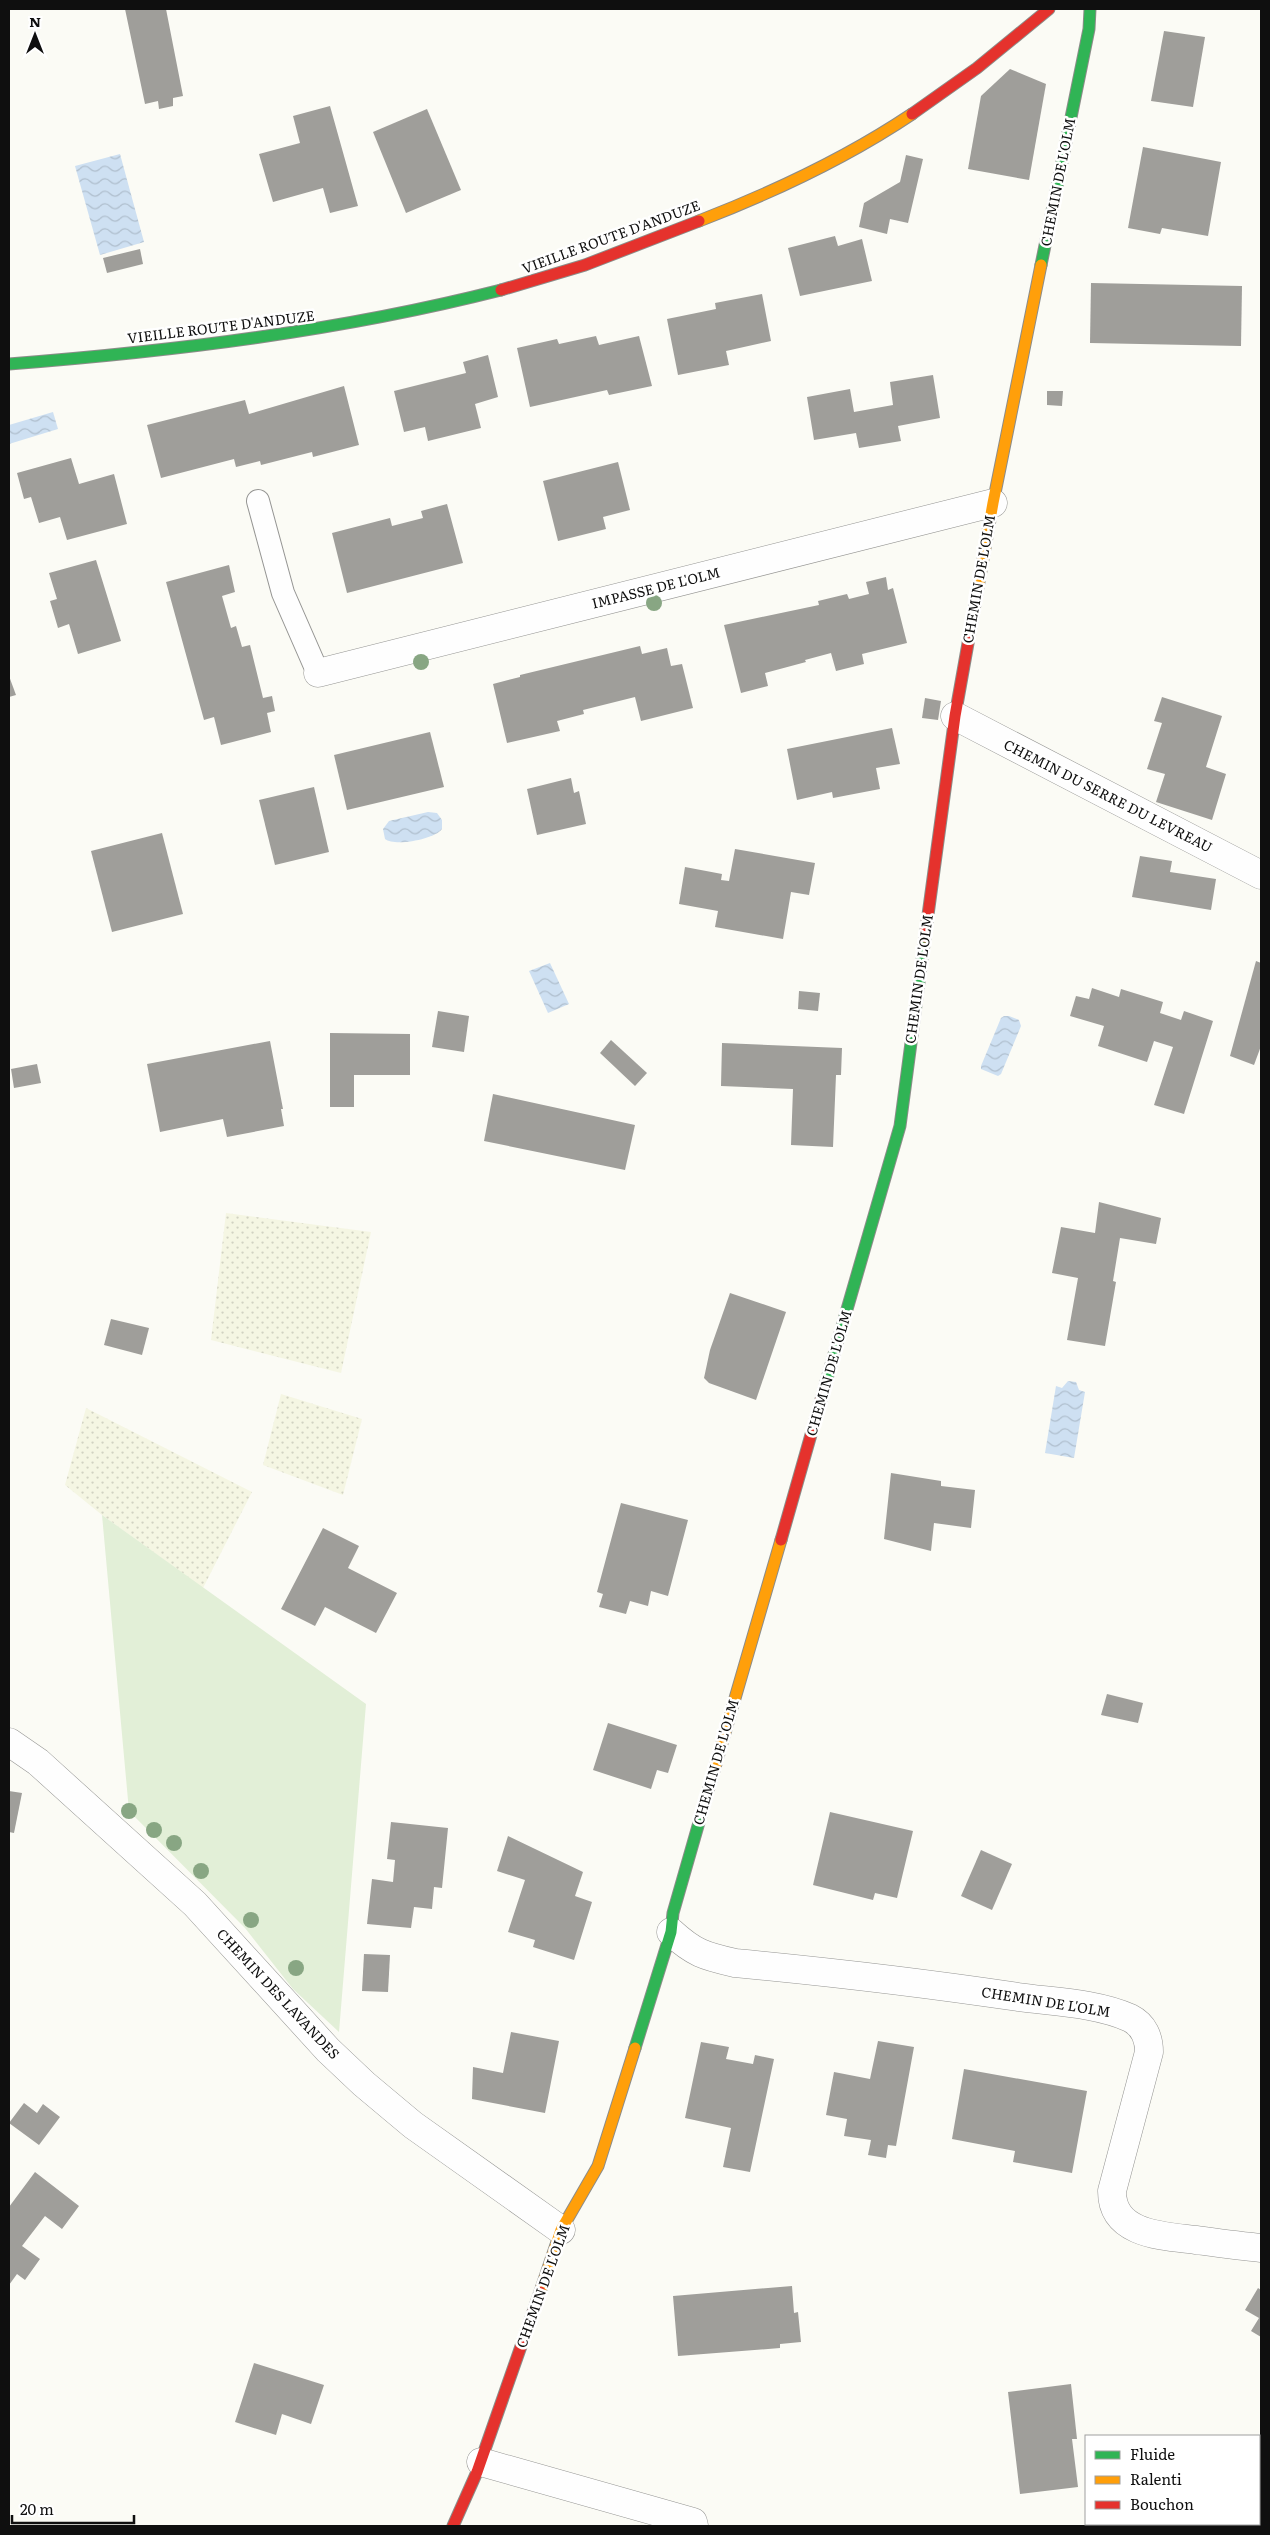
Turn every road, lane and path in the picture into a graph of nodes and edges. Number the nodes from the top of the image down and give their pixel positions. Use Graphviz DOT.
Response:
graph roads {
  1 [pos="1049,9"];
  2 [pos="1090,9"];
  3 [pos="9,364"];
  4 [pos="258,501"];
  5 [pos="993,503"];
  6 [pos="318,672"];
  7 [pos="954,716"];
  8 [pos="1261,875"];
  9 [pos="9,1742"];
  10 [pos="671,1932"];
  11 [pos="560,2230"];
  12 [pos="1261,2248"];
  13 [pos="481,2462"];
  14 [pos="453,2526"];
  15 [pos="694,2526"];
  1 -- 3 [label="street, VIEILLE ROUTE D'ANDUZE"];
  2 -- 5 [label="street, CHEMIN DE L'OLM"];
  4 -- 6 [label="lane"];
  5 -- 6 [label="street, IMPASSE DE L'OLM"];
  5 -- 7 [label="street, CHEMIN DE L'OLM"];
  7 -- 8 [label="street, CHEMIN DU SERRE DU LEVREAU"];
  7 -- 10 [label="street, CHEMIN DE L'OLM"];
  9 -- 11 [label="street, CHEMIN DES LAVANDES"];
  10 -- 11 [label="street, CHEMIN DE L'OLM"];
  10 -- 12 [label="street, CHEMIN DE L'OLM"];
  11 -- 13 [label="street, CHEMIN DE L'OLM"];
  13 -- 14 [label="street, CHEMIN DE L'OLM"];
  13 -- 15 [label="street"];
}
